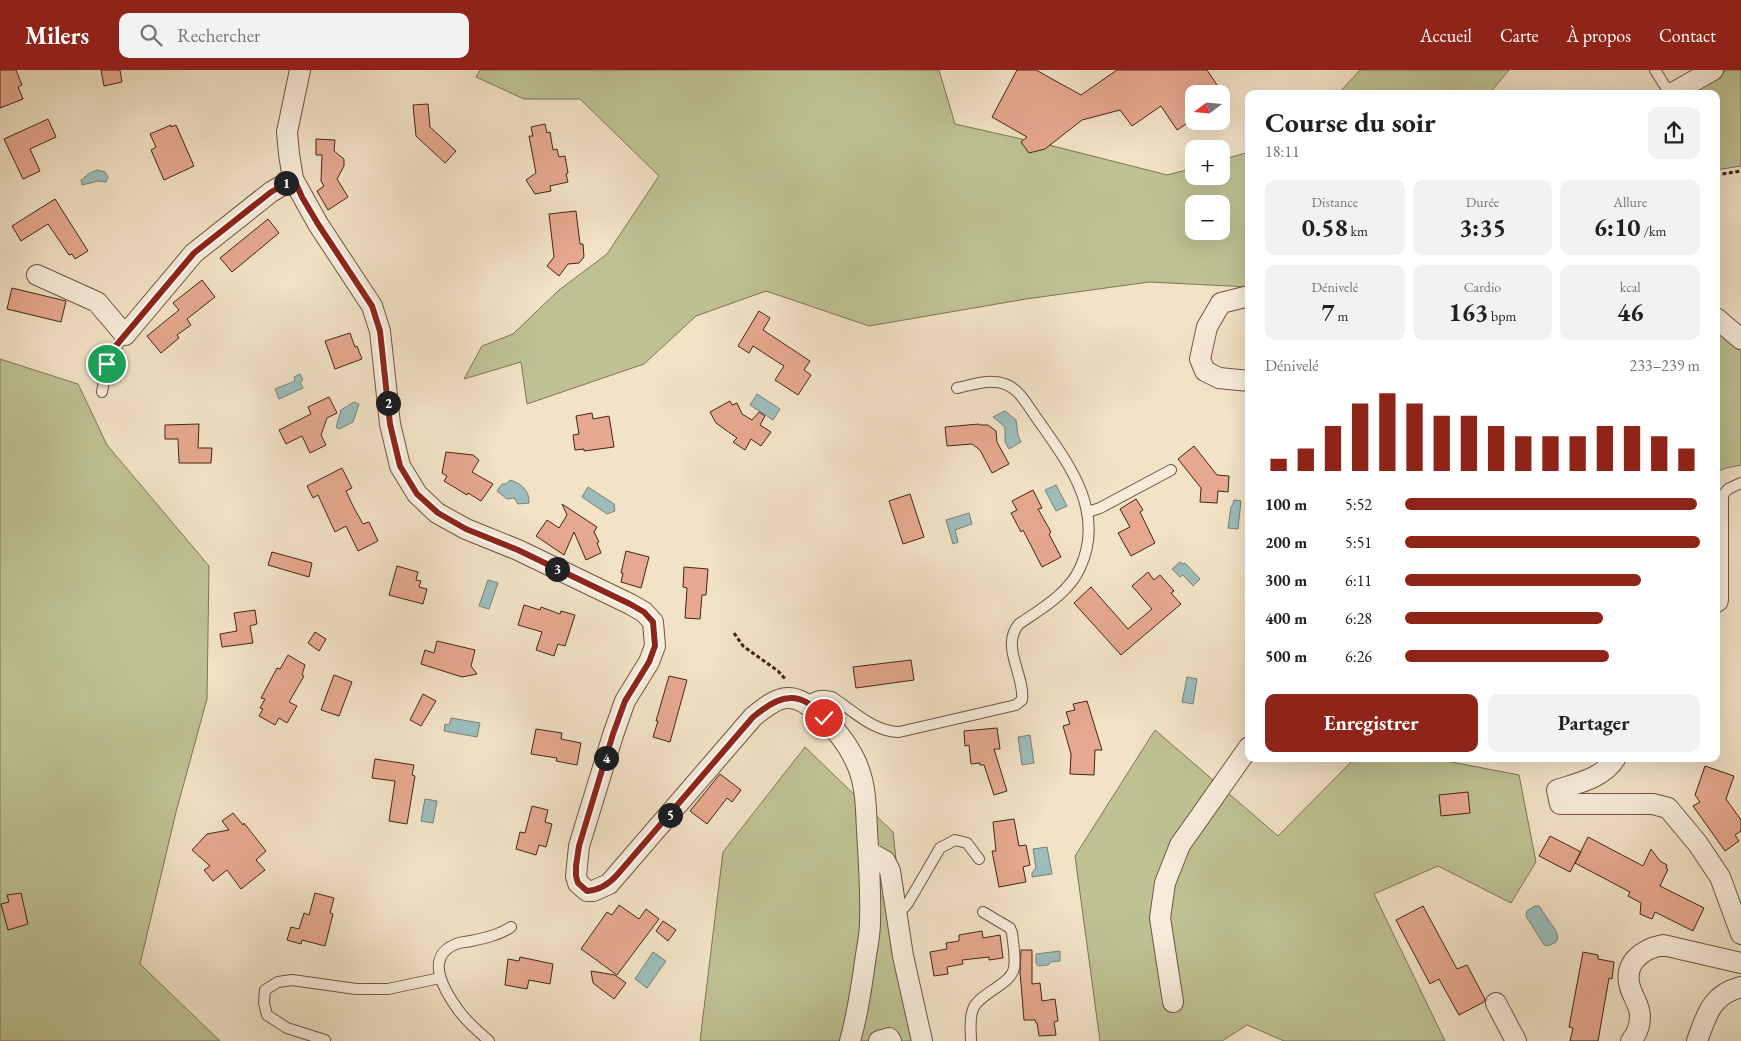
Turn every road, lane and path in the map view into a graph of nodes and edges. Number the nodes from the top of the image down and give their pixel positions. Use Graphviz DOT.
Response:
graph roads {
  1 [pos="300,70"];
  2 [pos="1655,70"];
  3 [pos="1714,70"];
  4 [pos="1668,90"];
  5 [pos="1677,90"];
  6 [pos="1741,171"];
  7 [pos="1720,174"];
  8 [pos="294,179"];
  9 [pos="37,275"];
  10 [pos="1245,297"];
  11 [pos="1720,321"];
  12 [pos="125,335"];
  13 [pos="1741,339"];
  14 [pos="1245,381"];
  15 [pos="957,388"];
  16 [pos="102,392"];
  17 [pos="1171,470"];
  18 [pos="1741,483"];
  19 [pos="1088,512"];
  20 [pos="1720,605"];
  21 [pos="734,633"];
  22 [pos="801,700"];
  23 [pos="1245,753"];
  24 [pos="1613,762"];
  25 [pos="869,852"];
  26 [pos="978,859"];
  27 [pos="983,912"];
  28 [pos="896,917"];
  29 [pos="511,927"];
  30 [pos="1741,934"];
  31 [pos="1741,963"];
  32 [pos="440,978"];
  33 [pos="1741,987"];
  34 [pos="1173,1002"];
  35 [pos="1496,1003"];
  36 [pos="325,1040"];
  37 [pos="489,1041"];
  38 [pos="850,1041"];
  39 [pos="879,1041"];
  40 [pos="891,1041"];
  41 [pos="922,1041"];
  42 [pos="971,1041"];
  43 [pos="1516,1041"];
  44 [pos="1631,1041"];
  45 [pos="1697,1041"];
  1 -- 8 [label="street"];
  2 -- 4 [label="lane"];
  3 -- 5 [label="street"];
  6 -- 7 [label="path"];
  8 -- 12 [label="street"];
  8 -- 22 [label="street"];
  9 -- 12 [label="street"];
  10 -- 14 [label="street"];
  11 -- 13 [label="street"];
  12 -- 16 [label="lane"];
  15 -- 19 [label="lane"];
  17 -- 19 [label="lane"];
  18 -- 20 [label="lane"];
  19 -- 22 [label="lane"];
  21 -- 22 [label="path"];
  22 -- 25 [label="street"];
  23 -- 34 [label="street"];
  24 -- 30 [label="street"];
  25 -- 28 [label="street"];
  25 -- 38 [label="street"];
  26 -- 28 [label="lane"];
  27 -- 42 [label="lane"];
  28 -- 41 [label="street"];
  29 -- 32 [label="lane"];
  31 -- 44 [label="street"];
  32 -- 36 [label="lane"];
  32 -- 37 [label="lane"];
  33 -- 45 [label="street"];
  35 -- 43 [label="street"];
  39 -- 40 [label="street"];
}
